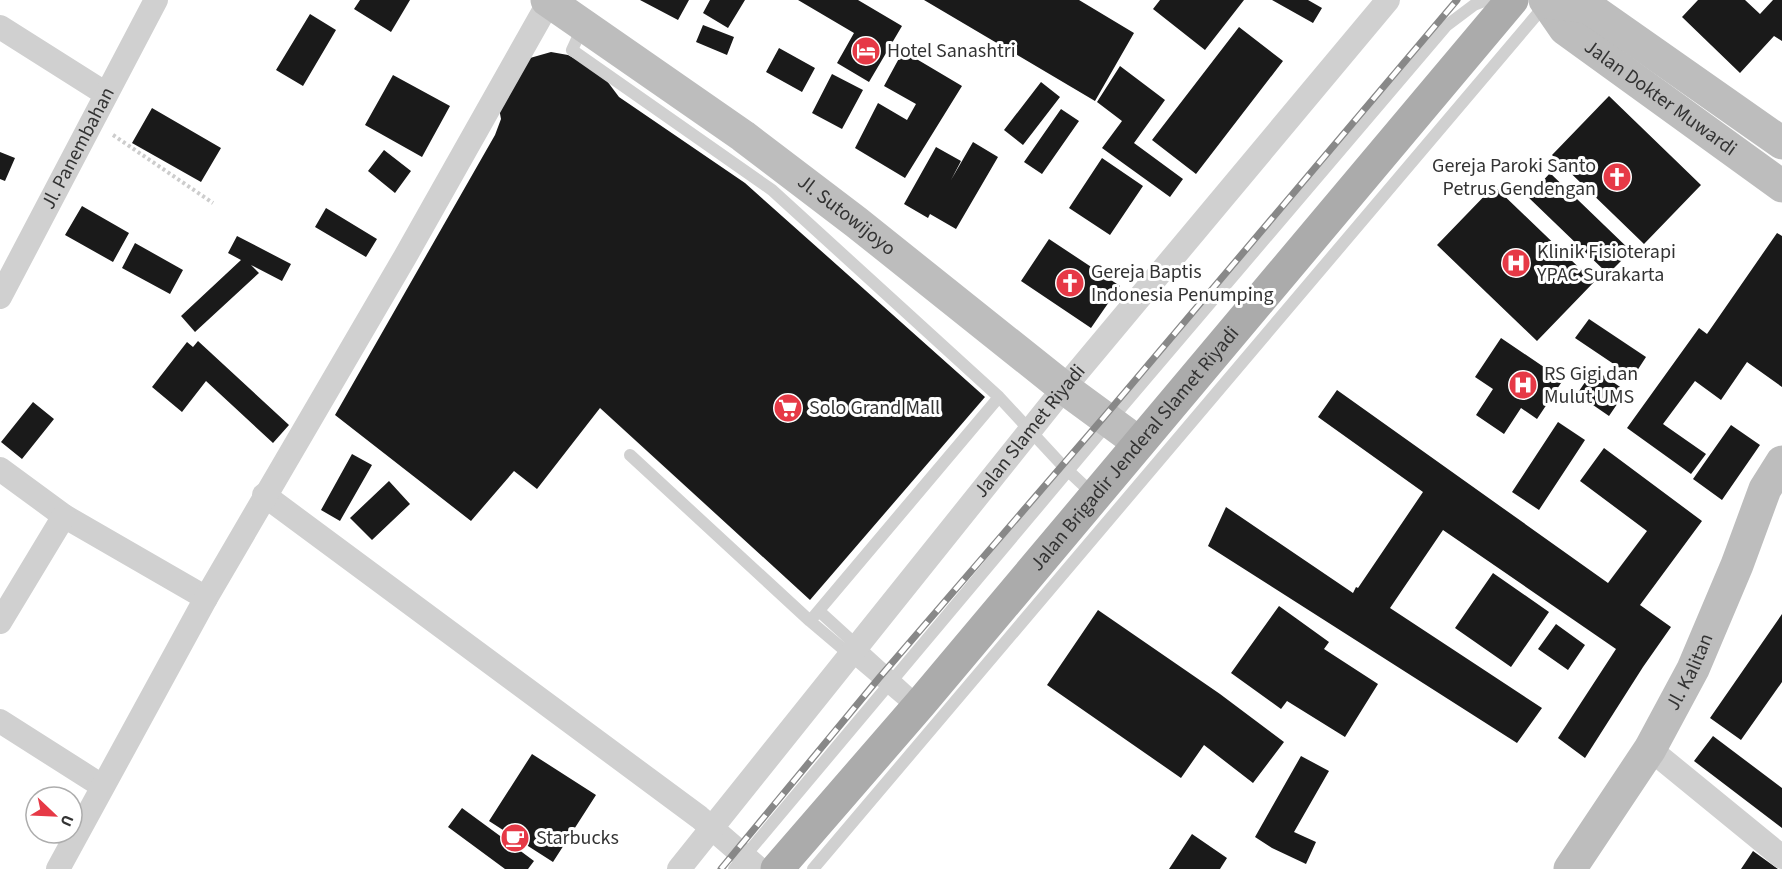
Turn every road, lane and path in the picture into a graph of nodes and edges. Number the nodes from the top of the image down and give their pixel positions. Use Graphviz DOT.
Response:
graph roads {
  1 [pos="156,0"];
  2 [pos="549,0"];
  3 [pos="1388,0"];
  4 [pos="1487,0"];
  5 [pos="1512,0"];
  6 [pos="1547,1"];
  7 [pos="584,25"];
  8 [pos="0,27"];
  9 [pos="106,94"];
  10 [pos="92,121"];
  11 [pos="1782,143"];
  12 [pos="1782,186"];
  13 [pos="213,203"];
  14 [pos="0,297"];
  15 [pos="1064,388"];
  16 [pos="999,397"];
  17 [pos="1110,421"];
  18 [pos="1030,432"];
  19 [pos="1138,443"];
  20 [pos="630,455"];
  21 [pos="1782,462"];
  22 [pos="0,469"];
  23 [pos="1069,471"];
  24 [pos="264,495"];
  25 [pos="1095,496"];
  26 [pos="64,516"];
  27 [pos="206,598"];
  28 [pos="819,611"];
  29 [pos="810,621"];
  30 [pos="0,622"];
  31 [pos="854,650"];
  32 [pos="890,681"];
  33 [pos="918,706"];
  34 [pos="0,722"];
  35 [pos="1650,748"];
  36 [pos="102,786"];
  37 [pos="712,827"];
  38 [pos="1782,857"];
  39 [pos="746,865"];
  40 [pos="58,869"];
  41 [pos="679,869"];
  42 [pos="777,869"];
  43 [pos="813,869"];
  44 [pos="1570,869"];
  1 -- 9 [label="street, Jl. Panembahan"];
  2 -- 7 [label="main road, Jl. Sutowijoyo"];
  2 -- 24 [label="street"];
  3 -- 15 [label="street, Jalan Slamet Riyadi"];
  4 -- 17 [label="lane"];
  5 -- 19 [label="main road, Jalan Brigadir Jenderal Slamet Riyadi"];
  6 -- 11 [label="main road, Jalan Dokter Muwardi"];
  6 -- 12 [label="main road, Jalan Dokter Muwardi"];
  6 -- 43 [label="lane"];
  7 -- 15 [label="main road, Jl. Sutowijoyo"];
  7 -- 16 [label="lane"];
  8 -- 9 [label="street"];
  9 -- 10 [label="street, Jl. Panembahan"];
  10 -- 13 [label="path"];
  10 -- 14 [label="street, Jl. Panembahan"];
  15 -- 17 [label="main road, Jl. Sutowijoyo"];
  15 -- 18 [label="street, Jalan Slamet Riyadi"];
  16 -- 18 [label="lane"];
  16 -- 28 [label="lane"];
  17 -- 19 [label="main road, Jl. Sutowijoyo"];
  17 -- 23 [label="lane"];
  18 -- 23 [label="lane"];
  18 -- 31 [label="street, Jalan Slamet Riyadi"];
  19 -- 25 [label="main road, Jalan Brigadir Jenderal Slamet Riyadi"];
  20 -- 29 [label="lane"];
  21 -- 35 [label="main road, Jl. Kalitan"];
  22 -- 26 [label="street"];
  23 -- 25 [label="lane"];
  23 -- 32 [label="lane"];
  24 -- 27 [label="street"];
  24 -- 37 [label="street"];
  25 -- 33 [label="main road, Jalan Brigadir Jenderal Slamet Riyadi"];
  26 -- 27 [label="street"];
  26 -- 30 [label="street"];
  27 -- 36 [label="street"];
  28 -- 29 [label="lane"];
  28 -- 31 [label="lane"];
  29 -- 31 [label="lane"];
  31 -- 32 [label="lane"];
  31 -- 37 [label="street, Jalan Slamet Riyadi"];
  32 -- 33 [label="lane"];
  32 -- 39 [label="lane"];
  33 -- 42 [label="main road, Jalan Brigadir Jenderal Slamet Riyadi"];
  34 -- 36 [label="street"];
  35 -- 38 [label="street"];
  35 -- 44 [label="main road, Jl. Kalitan"];
  36 -- 40 [label="street"];
  37 -- 39 [label="street"];
  37 -- 41 [label="street, Jalan Slamet Riyadi"];
}
